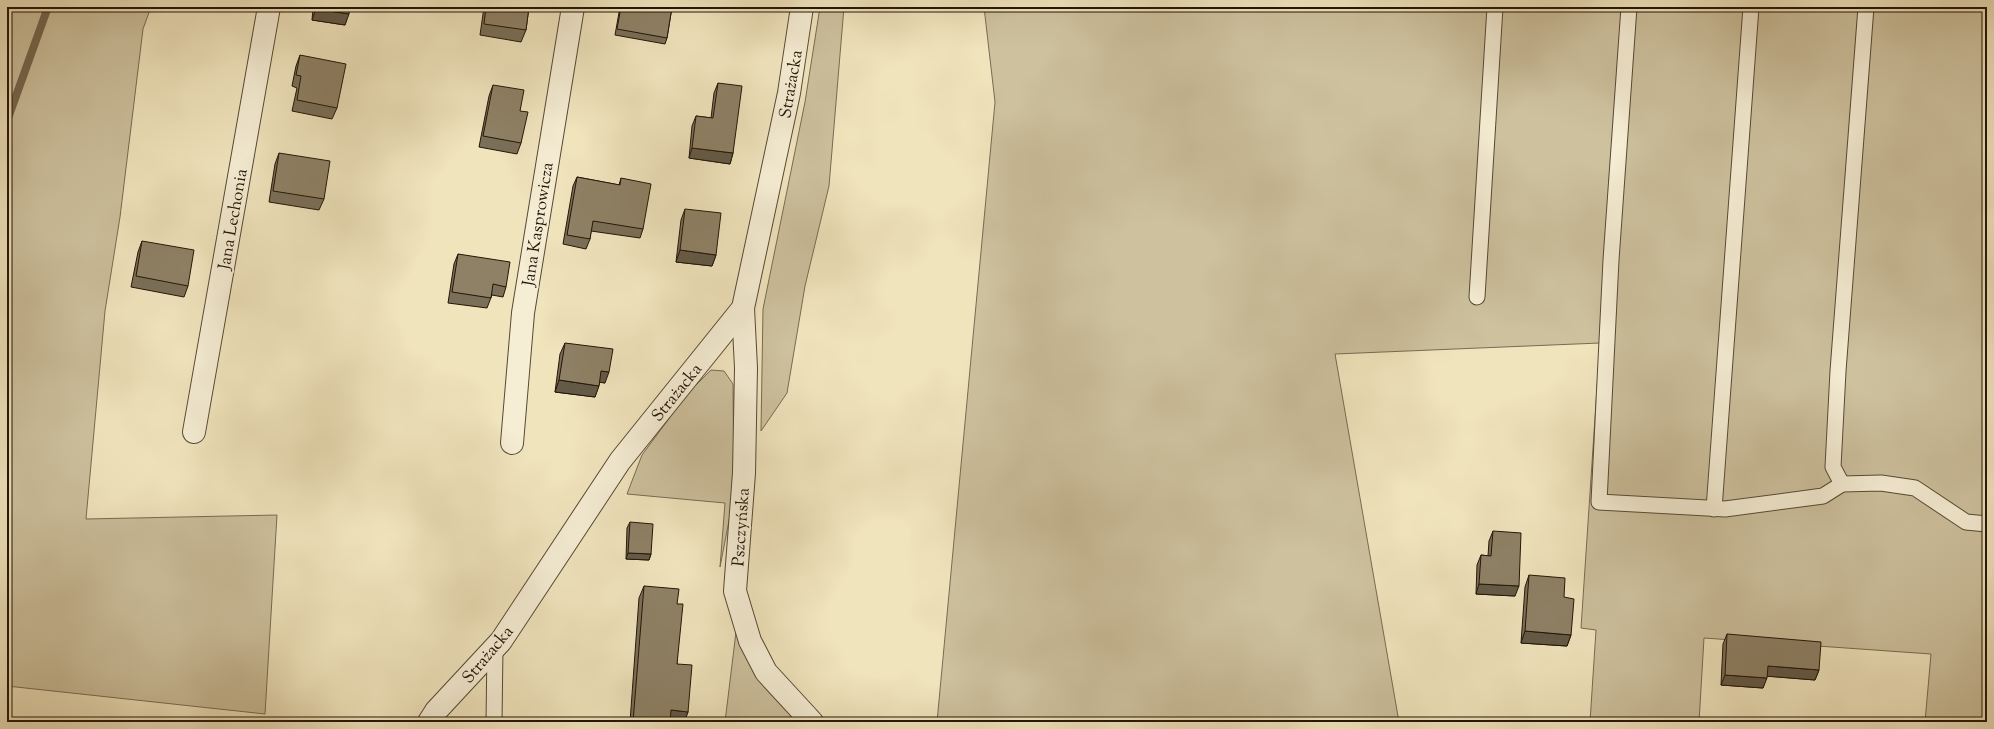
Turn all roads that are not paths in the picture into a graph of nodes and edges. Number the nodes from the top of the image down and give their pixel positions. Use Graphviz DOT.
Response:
graph roads {
  1 [pos="269,7"];
  2 [pos="573,7"];
  3 [pos="802,7"];
  4 [pos="1495,7"];
  5 [pos="1629,7"];
  6 [pos="1751,7"];
  7 [pos="1866,7"];
  8 [pos="1477,296"];
  9 [pos="743,308"];
  10 [pos="194,432"];
  11 [pos="512,443"];
  12 [pos="1842,484"];
  13 [pos="1714,508"];
  14 [pos="1987,524"];
  15 [pos="496,647"];
  16 [pos="429,722"];
  17 [pos="494,722"];
  18 [pos="812,722"];
  1 -- 10 [label="street, Jana Lechonia"];
  2 -- 11 [label="street, Jana Kasprowicza"];
  3 -- 9 [label="street, Strażacka"];
  4 -- 8 [label="lane"];
  5 -- 13 [label="lane"];
  6 -- 13 [label="lane"];
  7 -- 12 [label="lane"];
  9 -- 15 [label="street, Strażacka"];
  9 -- 18 [label="street, Pszczyńska"];
  12 -- 13 [label="lane"];
  12 -- 14 [label="lane"];
  15 -- 16 [label="street, Strażacka"];
  15 -- 17 [label="lane"];
}
